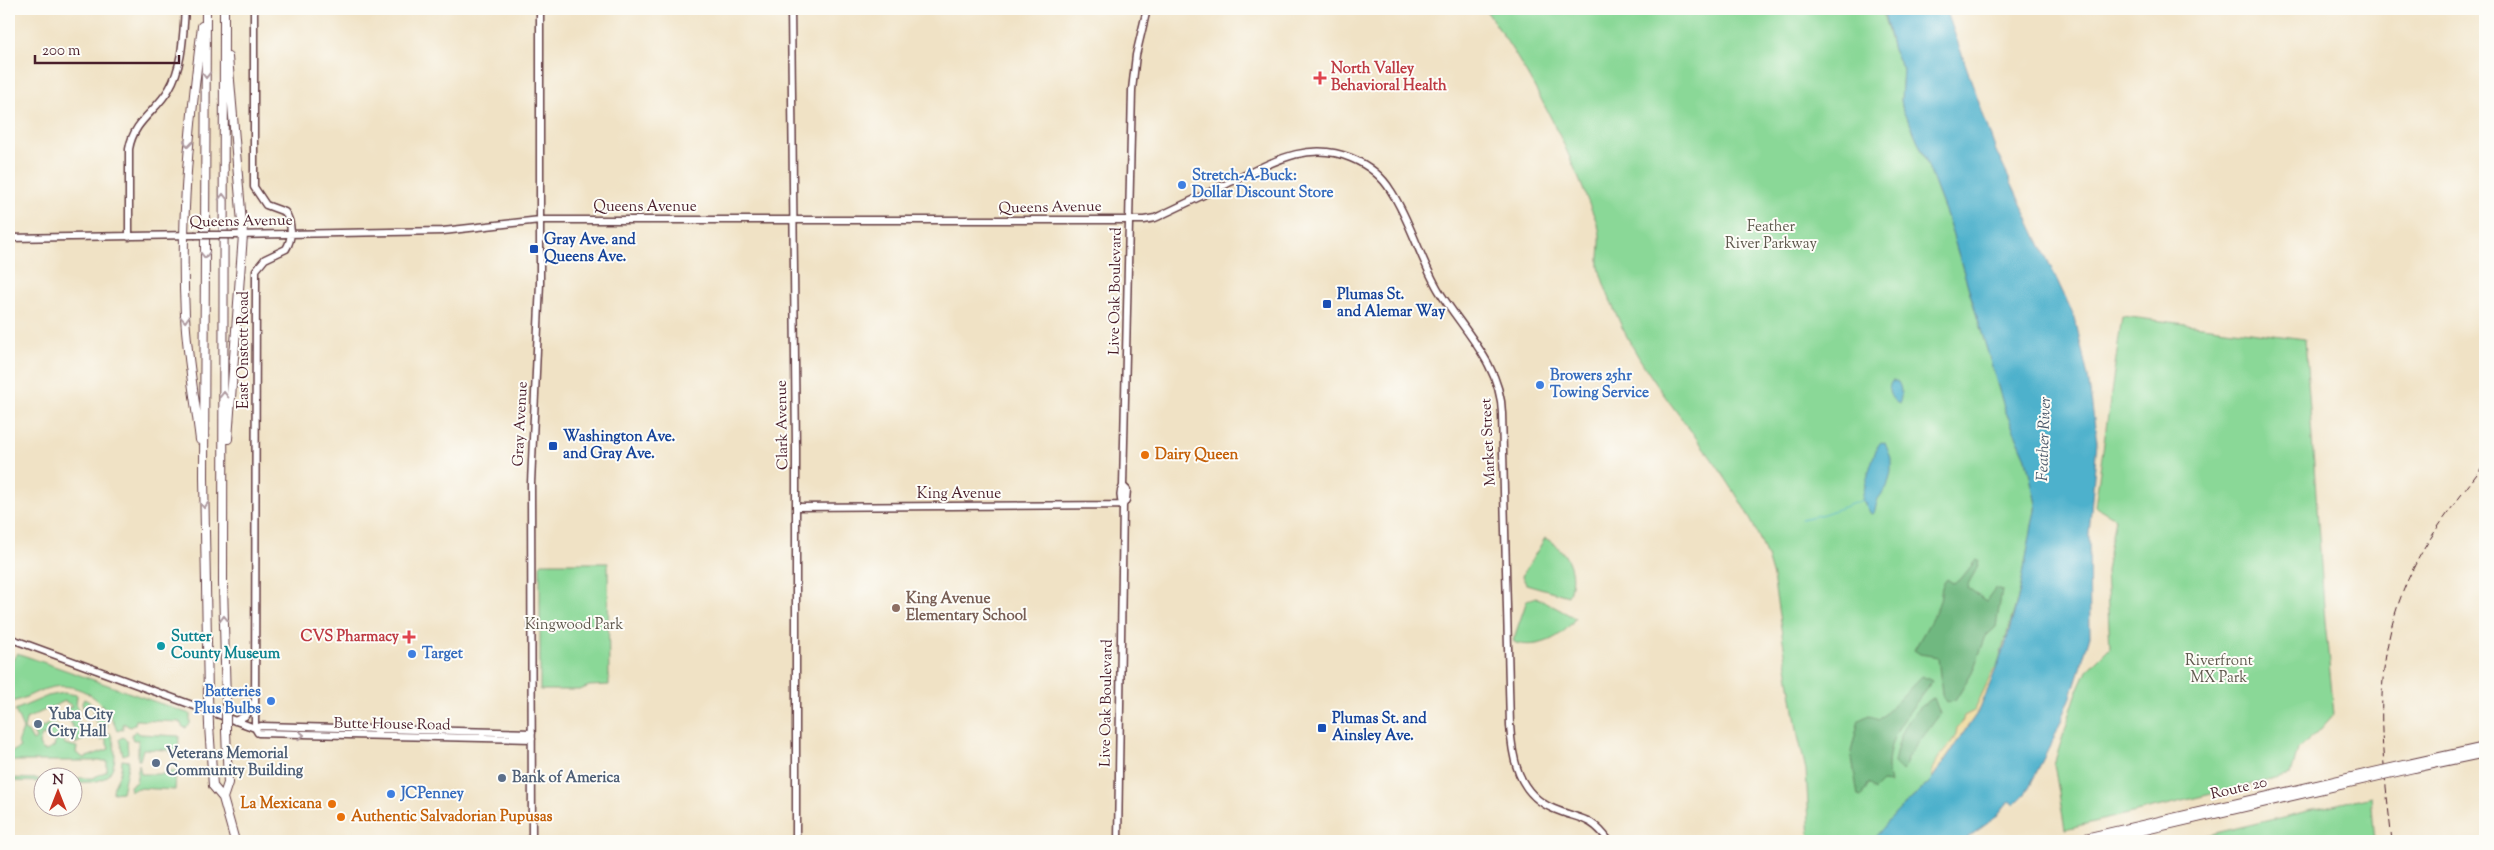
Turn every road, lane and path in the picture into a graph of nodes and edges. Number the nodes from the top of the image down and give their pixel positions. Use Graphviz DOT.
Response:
graph roads {
  1 [pos="186,9"];
  2 [pos="205,9"];
  3 [pos="225,9"];
  4 [pos="254,9"];
  5 [pos="540,9"];
  6 [pos="792,9"];
  7 [pos="1148,9"];
  8 [pos="1270,163"];
  9 [pos="540,220"];
  10 [pos="1129,220"];
  11 [pos="794,221"];
  12 [pos="290,234"];
  13 [pos="243,235"];
  14 [pos="183,236"];
  15 [pos="129,237"];
  16 [pos="9,238"];
  17 [pos="204,477"];
  18 [pos="224,489"];
  19 [pos="1123,506"];
  20 [pos="796,507"];
  21 [pos="9,638"];
  22 [pos="255,698"];
  23 [pos="235,721"];
  24 [pos="254,728"];
  25 [pos="532,736"];
  26 [pos="2485,747"];
  27 [pos="2485,753"];
  28 [pos="2414,766"];
  29 [pos="223,798"];
  30 [pos="235,841"];
  31 [pos="532,841"];
  32 [pos="796,841"];
  33 [pos="1118,841"];
  34 [pos="1609,841"];
  35 [pos="2072,841"];
  36 [pos="2098,841"];
  1 -- 15 [label="main road"];
  2 -- 14 [label="highway, one-way"];
  2 -- 17 [label="highway, one-way"];
  3 -- 13 [label="highway"];
  18 -- 3 [label="highway, one-way"];
  4 -- 12 [label="main road"];
  5 -- 9 [label="main road, Gray Avenue"];
  6 -- 11 [label="main road, Clark Avenue"];
  7 -- 10 [label="main road, Live Oak Boulevard"];
  8 -- 10 [label="main road, Queens Avenue"];
  8 -- 34 [label="main road, Market Street"];
  9 -- 11 [label="main road, Queens Avenue"];
  9 -- 12 [label="main road, Queens Avenue"];
  9 -- 25 [label="main road, Gray Avenue"];
  10 -- 11 [label="main road, Queens Avenue"];
  10 -- 19 [label="main road, Live Oak Boulevard"];
  11 -- 20 [label="main road, Clark Avenue"];
  12 -- 13 [label="main road, Queens Avenue"];
  12 -- 22 [label="main road, East Onstott Road"];
  13 -- 14 [label="main road, Queens Avenue, bridge"];
  13 -- 18 [label="highway"];
  14 -- 15 [label="main road, Queens Avenue"];
  14 -- 17 [label="highway, one-way"];
  15 -- 16 [label="main road, Queens Avenue"];
  17 -- 29 [label="highway, one-way, bridge"];
  29 -- 18 [label="highway, one-way, bridge"];
  19 -- 20 [label="main road, King Avenue"];
  19 -- 33 [label="main road, Live Oak Boulevard"];
  20 -- 32 [label="main road, Clark Avenue"];
  21 -- 23 [label="main road, Butte House Road"];
  22 -- 23 [label="main road"];
  22 -- 24 [label="main road, East Onstott Road"];
  23 -- 24 [label="main road, Butte House Road"];
  24 -- 25 [label="main road, Butte House Road"];
  25 -- 31 [label="main road, Gray Avenue"];
  26 -- 28 [label="highway"];
  27 -- 28 [label="highway"];
  28 -- 35 [label="highway, Route 20, bridge"];
  28 -- 36 [label="highway, Route 20, bridge"];
  29 -- 30 [label="highway"];
}
